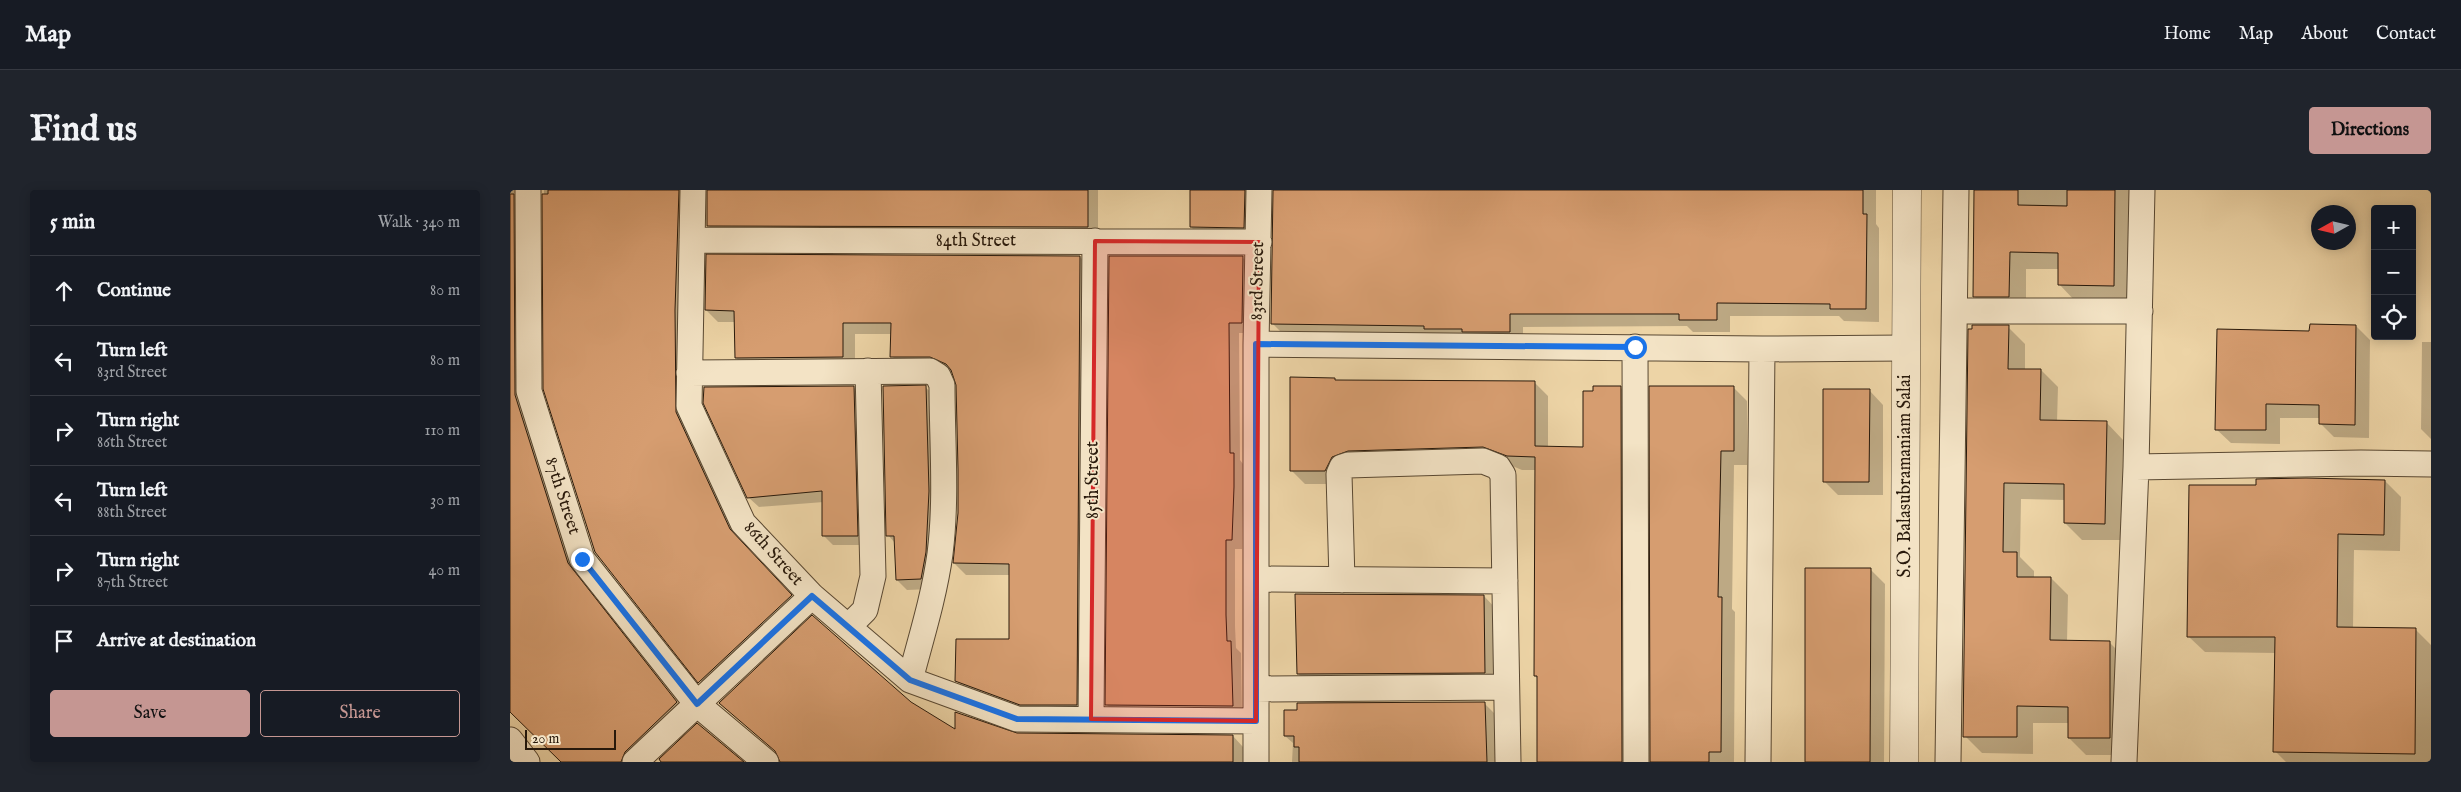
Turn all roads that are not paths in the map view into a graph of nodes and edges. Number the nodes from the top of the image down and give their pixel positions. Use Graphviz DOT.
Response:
graph roads {
  1 [pos="528,190"];
  2 [pos="693,190"];
  3 [pos="1259,190"];
  4 [pos="1907,190"];
  5 [pos="1956,190"];
  6 [pos="2142,190"];
  7 [pos="692,240"];
  8 [pos="1095,242"];
  9 [pos="1259,242"];
  10 [pos="1956,311"];
  11 [pos="2140,311"];
  12 [pos="1256,344"];
  13 [pos="1635,347"];
  14 [pos="1905,348"];
  15 [pos="1762,349"];
  16 [pos="868,371"];
  17 [pos="689,373"];
  18 [pos="2431,464"];
  19 [pos="2136,467"];
  20 [pos="1256,579"];
  21 [pos="1342,580"];
  22 [pos="1505,581"];
  23 [pos="812,596"];
  24 [pos="848,627"];
  25 [pos="910,680"];
  26 [pos="1506,688"];
  27 [pos="1256,689"];
  28 [pos="697,704"];
  29 [pos="1091,719"];
  30 [pos="1256,721"];
  31 [pos="510,740"];
  32 [pos="527,762"];
  33 [pos="635,762"];
  34 [pos="766,762"];
  35 [pos="1256,762"];
  36 [pos="1508,762"];
  37 [pos="1636,762"];
  38 [pos="1758,762"];
  39 [pos="1904,762"];
  40 [pos="1948,762"];
  41 [pos="2124,762"];
  1 -- 28 [label="street, 87th Street"];
  2 -- 7 [label="street, 86th Street"];
  3 -- 9 [label="street, 83rd Street"];
  4 -- 14 [label="street, S.O. Balasubramaniam Salai"];
  5 -- 10 [label="street"];
  6 -- 11 [label="street"];
  7 -- 8 [label="street, 84th Street"];
  7 -- 17 [label="street, 86th Street"];
  8 -- 9 [label="street, 84th Street"];
  8 -- 29 [label="street, 85th Street"];
  9 -- 12 [label="street, 83rd Street"];
  10 -- 11 [label="street"];
  10 -- 40 [label="street"];
  11 -- 19 [label="street"];
  12 -- 13 [label="street"];
  12 -- 20 [label="street, 83rd Street"];
  13 -- 15 [label="street"];
  13 -- 37 [label="street"];
  14 -- 15 [label="street"];
  14 -- 39 [label="street, S.O. Balasubramaniam Salai"];
  15 -- 38 [label="street"];
  16 -- 17 [label="street"];
  16 -- 24 [label="street"];
  16 -- 25 [label="street"];
  17 -- 23 [label="street, 86th Street"];
  18 -- 19 [label="street"];
  19 -- 41 [label="street"];
  20 -- 21 [label="street"];
  20 -- 27 [label="street, 83rd Street"];
  21 -- 22 [label="street"];
  21 -- 22 [label="street"];
  22 -- 26 [label="street"];
  23 -- 24 [label="street, 86th Street"];
  23 -- 28 [label="street"];
  24 -- 25 [label="street, 86th Street"];
  25 -- 29 [label="street, 86th Street"];
  26 -- 27 [label="street"];
  26 -- 36 [label="street"];
  27 -- 30 [label="street, 83rd Street"];
  28 -- 33 [label="street"];
  28 -- 34 [label="street, 87th Street"];
  29 -- 30 [label="street, 86th Street"];
  30 -- 35 [label="street, 83rd Street"];
  31 -- 32 [label="street"];
}
